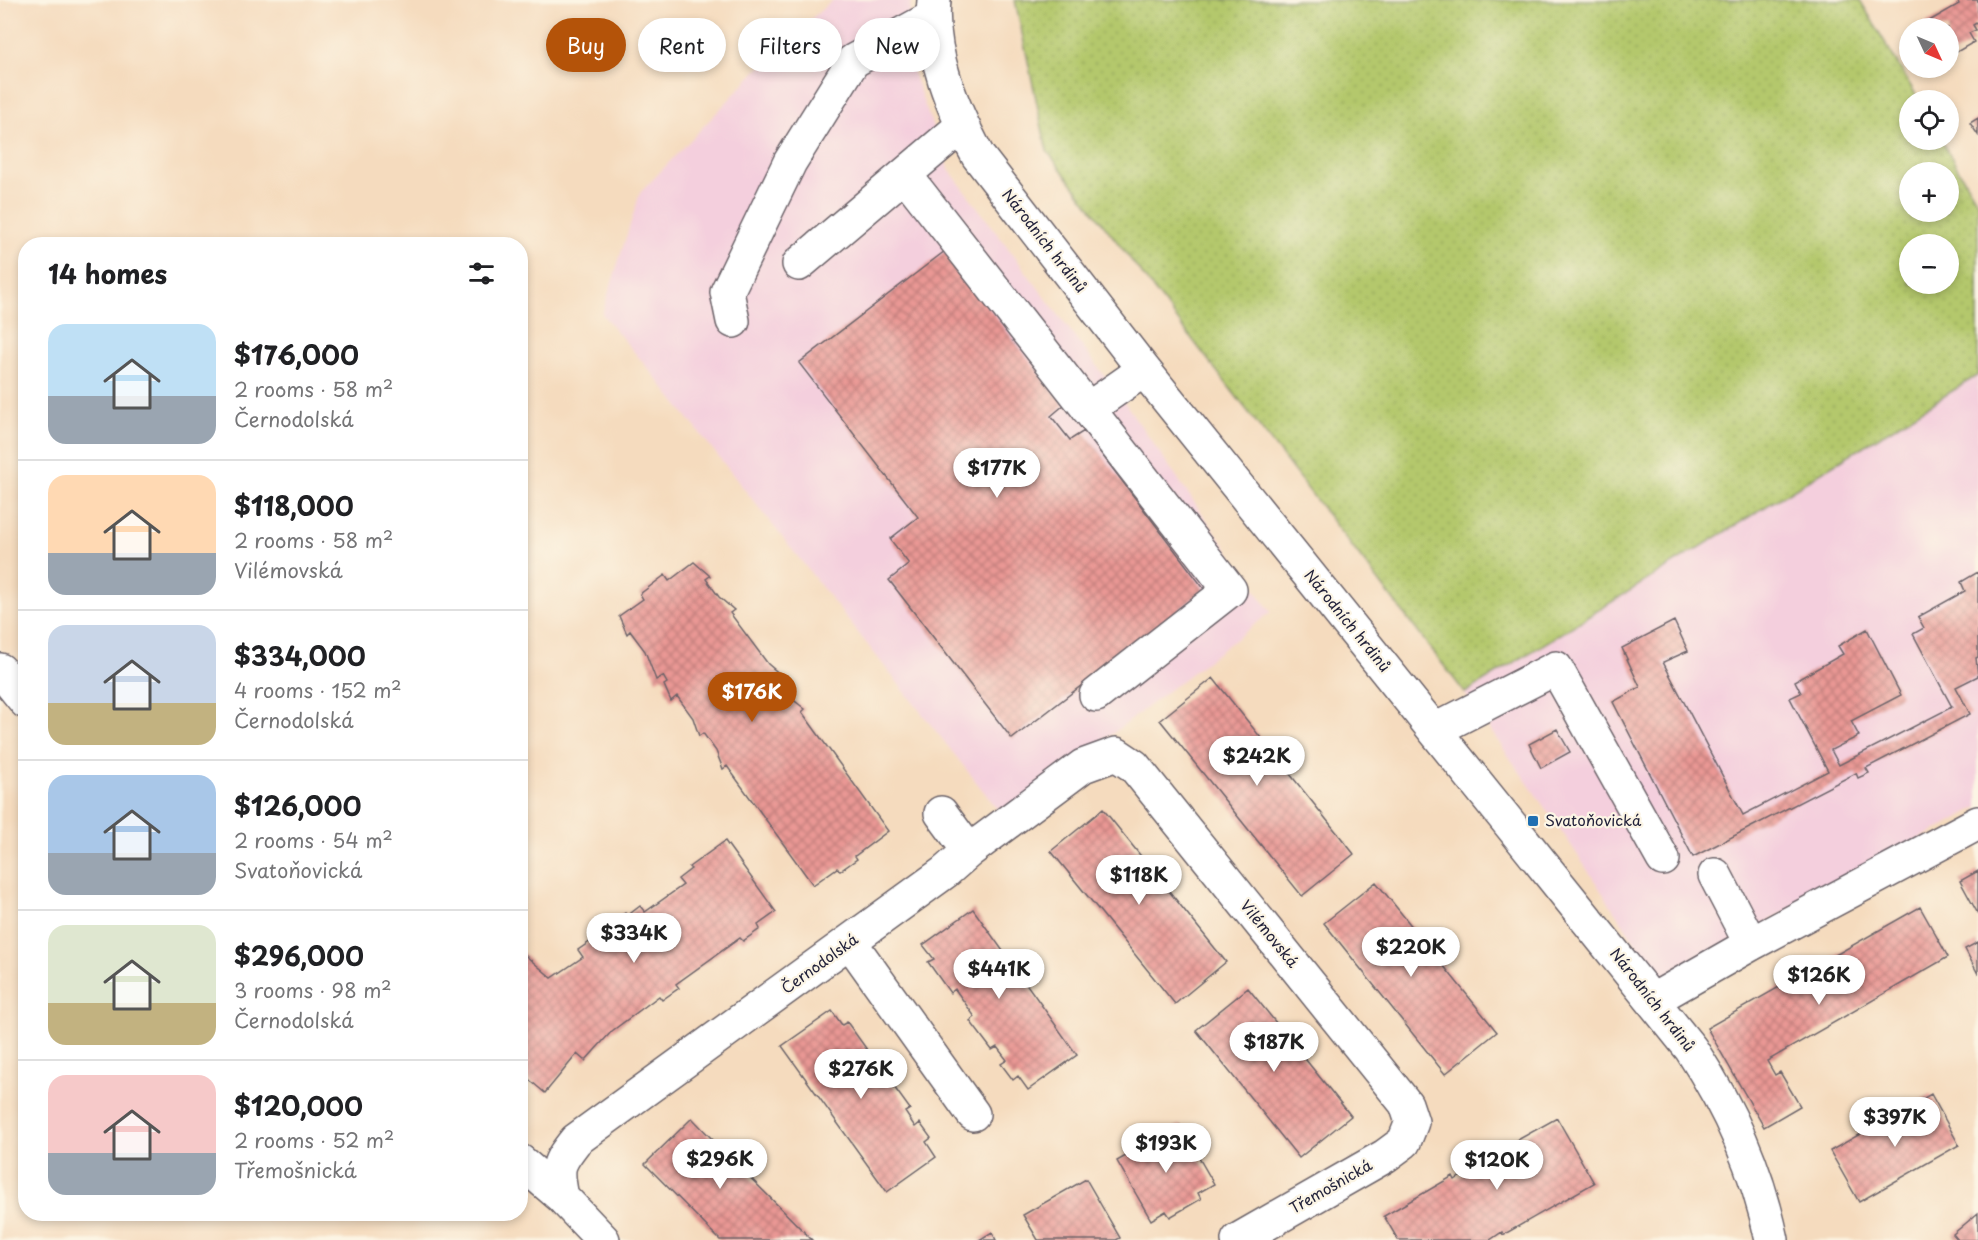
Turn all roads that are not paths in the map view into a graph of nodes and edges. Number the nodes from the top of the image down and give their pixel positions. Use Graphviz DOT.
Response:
graph roads {
  1 [pos="934,9"];
  2 [pos="962,126"];
  3 [pos="905,175"];
  4 [pos="799,264"];
  5 [pos="733,321"];
  6 [pos="1143,370"];
  7 [pos="1088,409"];
  8 [pos="0,670"];
  9 [pos="18,692"];
  10 [pos="1096,695"];
  11 [pos="1435,730"];
  12 [pos="1116,754"];
  13 [pos="941,813"];
  14 [pos="1978,823"];
  15 [pos="969,851"];
  16 [pos="1663,859"];
  17 [pos="1715,875"];
  18 [pos="850,942"];
  19 [pos="1751,944"];
  20 [pos="1653,1000"];
  21 [pos="973,1114"];
  22 [pos="1412,1122"];
  23 [pos="528,1168"];
  24 [pos="562,1197"];
  25 [pos="603,1240"];
  26 [pos="1238,1240"];
  27 [pos="1772,1240"];
  1 -- 2 [label="street, Národních hrdinů"];
  1 -- 5 [label="street"];
  2 -- 3 [label="street"];
  2 -- 6 [label="street, Národních hrdinů"];
  3 -- 4 [label="street"];
  3 -- 7 [label="street"];
  6 -- 7 [label="street"];
  6 -- 11 [label="street, Národních hrdinů"];
  7 -- 10 [label="street"];
  8 -- 9 [label="street"];
  11 -- 16 [label="street"];
  11 -- 20 [label="street, Národních hrdinů"];
  12 -- 15 [label="street, Černodolská"];
  12 -- 22 [label="street, Vilémovská"];
  13 -- 15 [label="street"];
  14 -- 19 [label="street"];
  15 -- 18 [label="street, Černodolská"];
  17 -- 19 [label="street"];
  18 -- 21 [label="street"];
  18 -- 24 [label="street, Černodolská"];
  19 -- 20 [label="street"];
  20 -- 27 [label="street, Národních hrdinů"];
  22 -- 26 [label="street, Třemošnická"];
  23 -- 24 [label="street"];
  24 -- 25 [label="street"];
}
